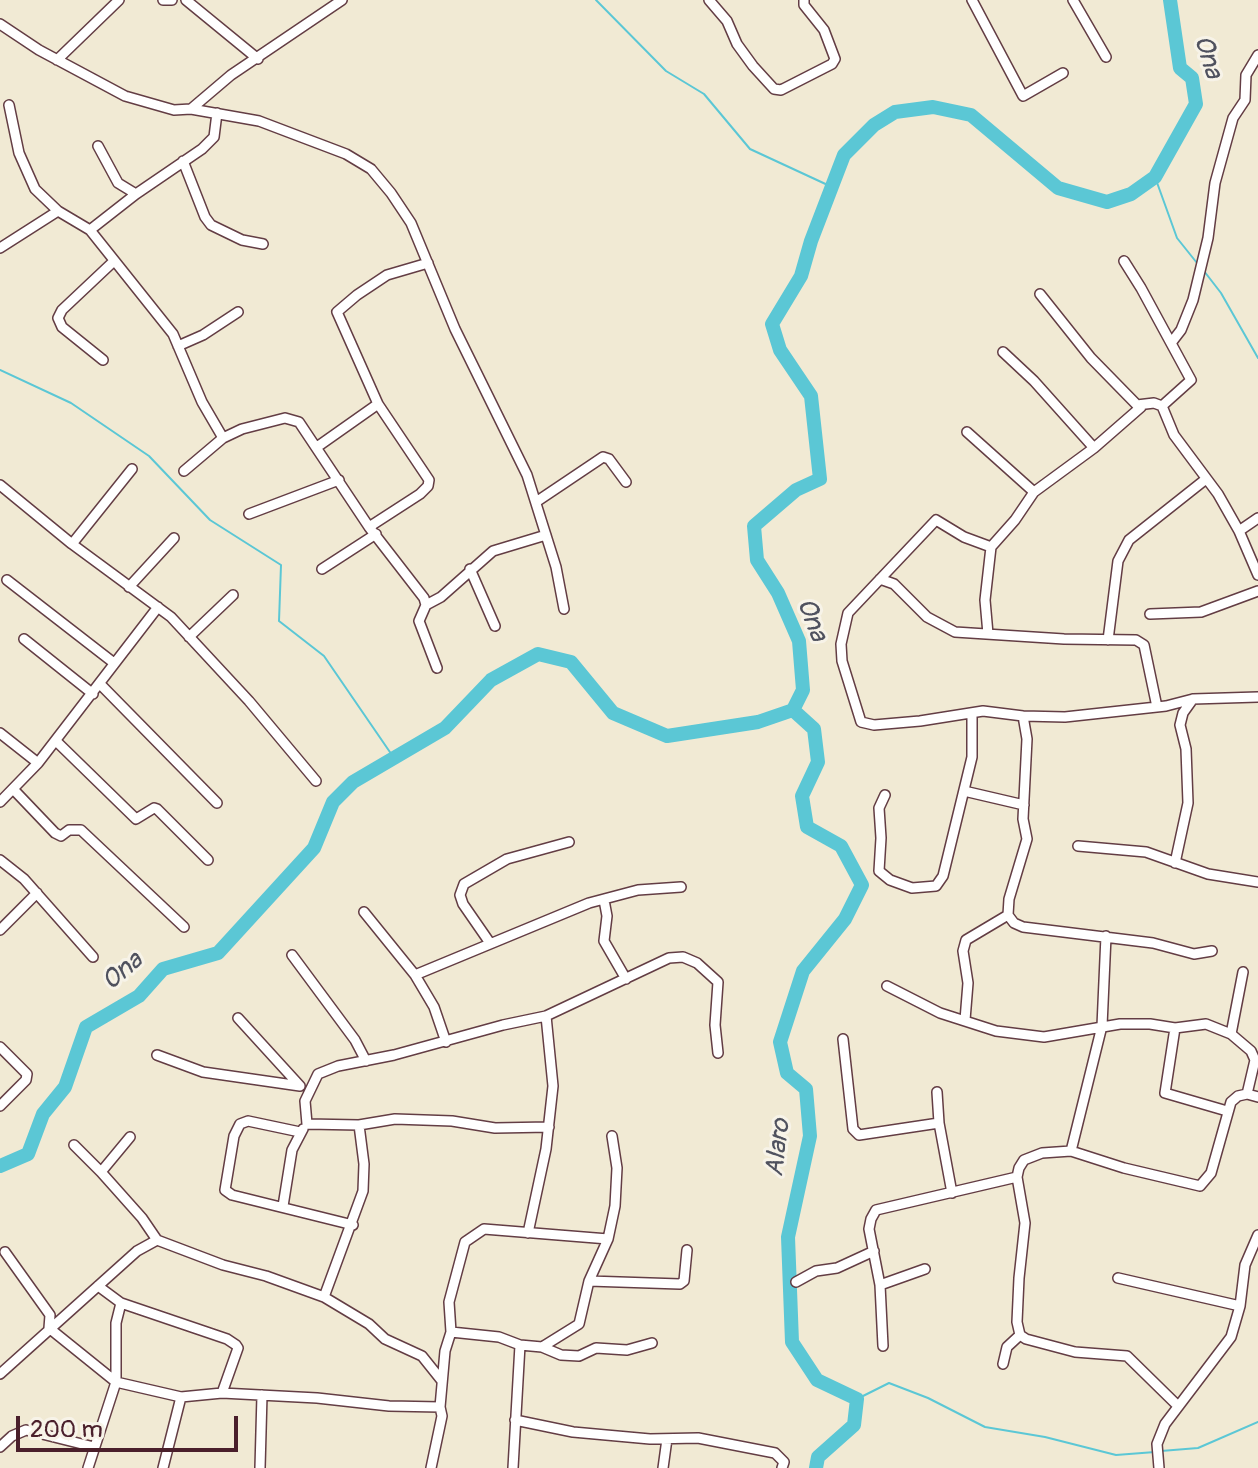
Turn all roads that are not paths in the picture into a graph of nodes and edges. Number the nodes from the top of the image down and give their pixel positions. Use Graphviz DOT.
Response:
graph roads {
  1 [pos="119,0"];
  2 [pos="163,0"];
  3 [pos="172,0"];
  4 [pos="186,0"];
  5 [pos="342,0"];
  6 [pos="804,0"];
  7 [pos="972,0"];
  8 [pos="1073,0"];
  9 [pos="711,1"];
  10 [pos="0,24"];
  11 [pos="1258,55"];
  12 [pos="1106,57"];
  13 [pos="258,59"];
  14 [pos="57,60"];
  15 [pos="1063,73"];
  16 [pos="9,105"];
  17 [pos="191,109"];
  18 [pos="217,113"];
  19 [pos="98,146"];
  20 [pos="183,161"];
  21 [pos="136,194"];
  22 [pos="58,211"];
  23 [pos="90,230"];
  24 [pos="263,244"];
  25 [pos="0,248"];
  26 [pos="114,261"];
  27 [pos="1124,261"];
  28 [pos="428,263"];
  29 [pos="1040,294"];
  30 [pos="238,312"];
  31 [pos="1171,343"];
  32 [pos="178,346"];
  33 [pos="1003,352"];
  34 [pos="103,360"];
  35 [pos="378,404"];
  36 [pos="1162,406"];
  37 [pos="1141,407"];
  38 [pos="967,432"];
  39 [pos="223,438"];
  40 [pos="317,447"];
  41 [pos="1094,448"];
  42 [pos="132,469"];
  43 [pos="184,471"];
  44 [pos="1206,479"];
  45 [pos="339,480"];
  46 [pos="626,482"];
  47 [pos="0,485"];
  48 [pos="1034,492"];
  49 [pos="536,502"];
  50 [pos="249,514"];
  51 [pos="1258,518"];
  52 [pos="373,531"];
  53 [pos="1239,531"];
  54 [pos="546,535"];
  55 [pos="174,538"];
  56 [pos="72,544"];
  57 [pos="991,547"];
  58 [pos="322,569"];
  59 [pos="470,569"];
  60 [pos="1258,575"];
  61 [pos="880,579"];
  62 [pos="7,580"];
  63 [pos="129,587"];
  64 [pos="1258,591"];
  65 [pos="233,595"];
  66 [pos="426,605"];
  67 [pos="158,607"];
  68 [pos="564,609"];
  69 [pos="1150,614"];
  70 [pos="495,626"];
  71 [pos="988,634"];
  72 [pos="189,637"];
  73 [pos="24,639"];
  74 [pos="1108,640"];
  75 [pos="114,663"];
  76 [pos="437,668"];
  77 [pos="101,685"];
  78 [pos="93,694"];
  79 [pos="1258,697"];
  80 [pos="1193,699"];
  81 [pos="1157,707"];
  82 [pos="972,714"];
  83 [pos="1023,716"];
  84 [pos="0,733"];
  85 [pos="56,741"];
  86 [pos="38,763"];
  87 [pos="316,781"];
  88 [pos="13,789"];
  89 [pos="964,791"];
  90 [pos="885,795"];
  91 [pos="0,802"];
  92 [pos="217,803"];
  93 [pos="1024,805"];
  94 [pos="569,842"];
  95 [pos="1078,846"];
  96 [pos="0,860"];
  97 [pos="208,860"];
  98 [pos="1175,863"];
  99 [pos="1258,882"];
  100 [pos="681,887"];
  101 [pos="37,893"];
  102 [pos="604,900"];
  103 [pos="364,912"];
  104 [pos="1008,915"];
  105 [pos="184,927"];
  106 [pos="0,930"];
  107 [pos="1106,936"];
  108 [pos="490,943"];
  109 [pos="1212,951"];
  110 [pos="292,955"];
  111 [pos="93,957"];
  112 [pos="1243,972"];
  113 [pos="415,975"];
  114 [pos="626,979"];
  115 [pos="887,986"];
  116 [pos="546,1016"];
  117 [pos="238,1018"];
  118 [pos="965,1020"];
  119 [pos="1102,1026"];
  120 [pos="1175,1028"];
  121 [pos="1231,1034"];
  122 [pos="843,1039"];
  123 [pos="446,1042"];
  124 [pos="0,1047"];
  125 [pos="718,1053"];
  126 [pos="157,1055"];
  127 [pos="366,1061"];
  128 [pos="300,1086"];
  129 [pos="937,1092"];
  130 [pos="308,1094"];
  131 [pos="1247,1094"];
  132 [pos="1258,1097"];
  133 [pos="0,1106"];
  134 [pos="1227,1111"];
  135 [pos="939,1123"];
  136 [pos="359,1125"];
  137 [pos="549,1127"];
  138 [pos="304,1128"];
  139 [pos="612,1136"];
  140 [pos="130,1137"];
  141 [pos="74,1145"];
  142 [pos="1071,1151"];
  143 [pos="101,1172"];
  144 [pos="1017,1177"];
  145 [pos="952,1193"];
  146 [pos="283,1206"];
  147 [pos="353,1225"];
  148 [pos="528,1233"];
  149 [pos="608,1239"];
  150 [pos="157,1240"];
  151 [pos="1256,1241"];
  152 [pos="687,1250"];
  153 [pos="874,1251"];
  154 [pos="5,1252"];
  155 [pos="925,1269"];
  156 [pos="1118,1278"];
  157 [pos="589,1281"];
  158 [pos="796,1282"];
  159 [pos="880,1285"];
  160 [pos="98,1286"];
  161 [pos="324,1297"];
  162 [pos="121,1303"];
  163 [pos="1240,1306"];
  164 [pos="49,1328"];
  165 [pos="451,1332"];
  166 [pos="1020,1335"];
  167 [pos="652,1343"];
  168 [pos="520,1345"];
  169 [pos="883,1346"];
  170 [pos="542,1347"];
  171 [pos="1003,1364"];
  172 [pos="0,1374"];
  173 [pos="442,1381"];
  174 [pos="116,1382"];
  175 [pos="222,1393"];
  176 [pos="262,1395"];
  177 [pos="181,1397"];
  178 [pos="1178,1406"];
  179 [pos="440,1407"];
  180 [pos="515,1420"];
  181 [pos="667,1439"];
  182 [pos="0,1447"];
  183 [pos="94,1447"];
  184 [pos="88,1468"];
  185 [pos="163,1468"];
  186 [pos="260,1468"];
  187 [pos="431,1468"];
  188 [pos="513,1468"];
  189 [pos="663,1468"];
  190 [pos="782,1468"];
  191 [pos="1159,1468"];
  1 -- 14 [label="street"];
  2 -- 3 [label="street"];
  4 -- 13 [label="street"];
  5 -- 13 [label="street"];
  6 -- 9 [label="street"];
  7 -- 15 [label="street"];
  8 -- 12 [label="street"];
  10 -- 14 [label="street"];
  11 -- 31 [label="street"];
  13 -- 17 [label="street"];
  14 -- 17 [label="street"];
  16 -- 22 [label="street"];
  17 -- 18 [label="street"];
  18 -- 20 [label="street"];
  18 -- 28 [label="street"];
  19 -- 21 [label="street"];
  20 -- 21 [label="street"];
  20 -- 24 [label="street"];
  21 -- 23 [label="street"];
  22 -- 23 [label="street"];
  22 -- 25 [label="street"];
  23 -- 26 [label="street"];
  26 -- 32 [label="street"];
  26 -- 34 [label="street"];
  27 -- 31 [label="street"];
  28 -- 35 [label="street"];
  28 -- 49 [label="street"];
  29 -- 37 [label="street"];
  30 -- 32 [label="street"];
  31 -- 36 [label="street"];
  32 -- 39 [label="street"];
  33 -- 41 [label="street"];
  35 -- 40 [label="street"];
  35 -- 52 [label="street"];
  36 -- 37 [label="street"];
  36 -- 44 [label="street"];
  37 -- 41 [label="street"];
  38 -- 48 [label="street"];
  39 -- 40 [label="street"];
  39 -- 43 [label="street"];
  40 -- 45 [label="street"];
  41 -- 48 [label="street"];
  42 -- 56 [label="street"];
  44 -- 53 [label="street"];
  44 -- 74 [label="street"];
  45 -- 50 [label="street"];
  45 -- 52 [label="street"];
  46 -- 49 [label="street"];
  47 -- 56 [label="street"];
  48 -- 57 [label="street"];
  49 -- 54 [label="street"];
  51 -- 53 [label="street"];
  52 -- 58 [label="street"];
  52 -- 66 [label="street"];
  53 -- 60 [label="street"];
  54 -- 59 [label="street"];
  54 -- 68 [label="street"];
  55 -- 63 [label="street"];
  56 -- 63 [label="street"];
  57 -- 61 [label="street"];
  57 -- 71 [label="street"];
  59 -- 66 [label="street"];
  59 -- 70 [label="street"];
  61 -- 71 [label="street"];
  61 -- 82 [label="street"];
  62 -- 75 [label="street"];
  63 -- 67 [label="street"];
  64 -- 69 [label="street"];
  65 -- 72 [label="street"];
  66 -- 76 [label="street"];
  67 -- 72 [label="street"];
  67 -- 75 [label="street"];
  71 -- 74 [label="street"];
  72 -- 87 [label="street"];
  73 -- 78 [label="street"];
  74 -- 81 [label="street"];
  75 -- 77 [label="street"];
  77 -- 78 [label="street"];
  77 -- 92 [label="street"];
  78 -- 85 [label="street"];
  79 -- 80 [label="street"];
  80 -- 81 [label="street"];
  80 -- 98 [label="street"];
  81 -- 83 [label="street"];
  82 -- 83 [label="street"];
  82 -- 89 [label="street"];
  83 -- 93 [label="street"];
  84 -- 86 [label="street"];
  85 -- 86 [label="street"];
  85 -- 97 [label="street"];
  86 -- 88 [label="street"];
  88 -- 91 [label="street"];
  88 -- 105 [label="street"];
  89 -- 90 [label="street"];
  89 -- 93 [label="street"];
  93 -- 104 [label="street"];
  94 -- 108 [label="street"];
  95 -- 98 [label="street"];
  96 -- 101 [label="street"];
  98 -- 99 [label="street"];
  100 -- 102 [label="street"];
  101 -- 106 [label="street"];
  101 -- 111 [label="street"];
  102 -- 108 [label="street"];
  102 -- 114 [label="street"];
  103 -- 113 [label="street"];
  104 -- 107 [label="street"];
  104 -- 118 [label="street"];
  107 -- 109 [label="street"];
  107 -- 119 [label="street"];
  108 -- 113 [label="street"];
  110 -- 127 [label="street"];
  112 -- 121 [label="street"];
  113 -- 123 [label="street"];
  114 -- 116 [label="street"];
  114 -- 125 [label="street"];
  115 -- 118 [label="street"];
  116 -- 123 [label="street"];
  116 -- 137 [label="street"];
  117 -- 128 [label="street"];
  118 -- 119 [label="street"];
  119 -- 120 [label="street"];
  119 -- 142 [label="street"];
  120 -- 121 [label="street"];
  120 -- 134 [label="street"];
  121 -- 131 [label="street"];
  122 -- 135 [label="street"];
  123 -- 127 [label="street"];
  124 -- 133 [label="street"];
  126 -- 128 [label="street"];
  127 -- 130 [label="street"];
  128 -- 130 [label="street"];
  129 -- 135 [label="street"];
  130 -- 138 [label="street"];
  131 -- 132 [label="street"];
  131 -- 134 [label="street"];
  134 -- 142 [label="street"];
  135 -- 145 [label="street"];
  136 -- 137 [label="street"];
  136 -- 138 [label="street"];
  136 -- 147 [label="street"];
  137 -- 148 [label="street"];
  138 -- 146 [label="street"];
  138 -- 146 [label="street"];
  139 -- 149 [label="street"];
  140 -- 143 [label="street"];
  141 -- 143 [label="street"];
  142 -- 144 [label="street"];
  143 -- 150 [label="street"];
  144 -- 145 [label="street"];
  144 -- 166 [label="street"];
  145 -- 153 [label="street"];
  146 -- 147 [label="street"];
  147 -- 161 [label="street"];
  148 -- 149 [label="street"];
  148 -- 165 [label="street"];
  149 -- 157 [label="street"];
  150 -- 160 [label="street"];
  150 -- 161 [label="street"];
  151 -- 163 [label="street"];
  152 -- 157 [label="street"];
  153 -- 158 [label="street"];
  153 -- 159 [label="street"];
  154 -- 164 [label="street"];
  155 -- 159 [label="street"];
  156 -- 163 [label="street"];
  157 -- 170 [label="street"];
  159 -- 169 [label="street"];
  160 -- 162 [label="street"];
  160 -- 164 [label="street"];
  161 -- 173 [label="street"];
  162 -- 174 [label="street"];
  162 -- 175 [label="street"];
  163 -- 178 [label="street"];
  164 -- 172 [label="street"];
  164 -- 174 [label="street"];
  165 -- 168 [label="street"];
  165 -- 173 [label="street"];
  166 -- 171 [label="street"];
  166 -- 178 [label="street"];
  167 -- 170 [label="street"];
  168 -- 170 [label="street"];
  168 -- 180 [label="street"];
  173 -- 179 [label="street"];
  174 -- 177 [label="street"];
  174 -- 183 [label="street"];
  175 -- 176 [label="street"];
  175 -- 177 [label="street"];
  176 -- 179 [label="street"];
  176 -- 186 [label="street"];
  177 -- 185 [label="street"];
  178 -- 191 [label="street"];
  179 -- 187 [label="street"];
  180 -- 181 [label="street"];
  180 -- 188 [label="street"];
  181 -- 189 [label="street"];
  181 -- 190 [label="street"];
  182 -- 183 [label="street"];
  183 -- 184 [label="street"];
}
